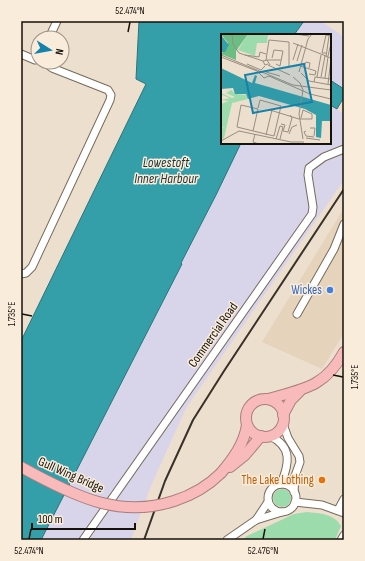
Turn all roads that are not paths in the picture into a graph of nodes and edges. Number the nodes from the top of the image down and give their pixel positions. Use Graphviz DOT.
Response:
graph roads {
  1 [pos="57,70"];
  2 [pos="344,149"];
  3 [pos="344,224"];
  4 [pos="21,274"];
  5 [pos="297,314"];
  6 [pos="344,352"];
  7 [pos="302,390"];
  8 [pos="268,399"];
  9 [pos="283,419"];
  10 [pos="247,425"];
  11 [pos="265,436"];
  12 [pos="21,467"];
  13 [pos="221,473"];
  14 [pos="281,484"];
  15 [pos="294,492"];
  16 [pos="344,499"];
  17 [pos="268,502"];
  18 [pos="295,502"];
  19 [pos="341,511"];
  20 [pos="282,512"];
  21 [pos="256,520"];
  22 [pos="344,535"];
  23 [pos="83,540"];
  24 [pos="227,540"];
  25 [pos="341,540"];
  1 -- 4 [label="street"];
  2 -- 23 [label="street, Commercial Road"];
  3 -- 5 [label="street"];
  6 -- 7 [label="highway"];
  7 -- 8 [label="highway"];
  7 -- 9 [label="highway"];
  8 -- 9 [label="highway"];
  8 -- 10 [label="highway"];
  9 -- 11 [label="highway"];
  9 -- 15 [label="street"];
  10 -- 11 [label="highway"];
  10 -- 13 [label="highway"];
  11 -- 13 [label="highway"];
  11 -- 14 [label="street"];
  12 -- 13 [label="highway, Gull Wing Bridge, bridge"];
  14 -- 15 [label="street"];
  14 -- 17 [label="street"];
  15 -- 18 [label="street"];
  16 -- 19 [label="street"];
  17 -- 20 [label="street"];
  17 -- 21 [label="street"];
  18 -- 19 [label="street"];
  18 -- 20 [label="street"];
  20 -- 21 [label="street"];
  21 -- 24 [label="street"];
  22 -- 25 [label="street"];
}
